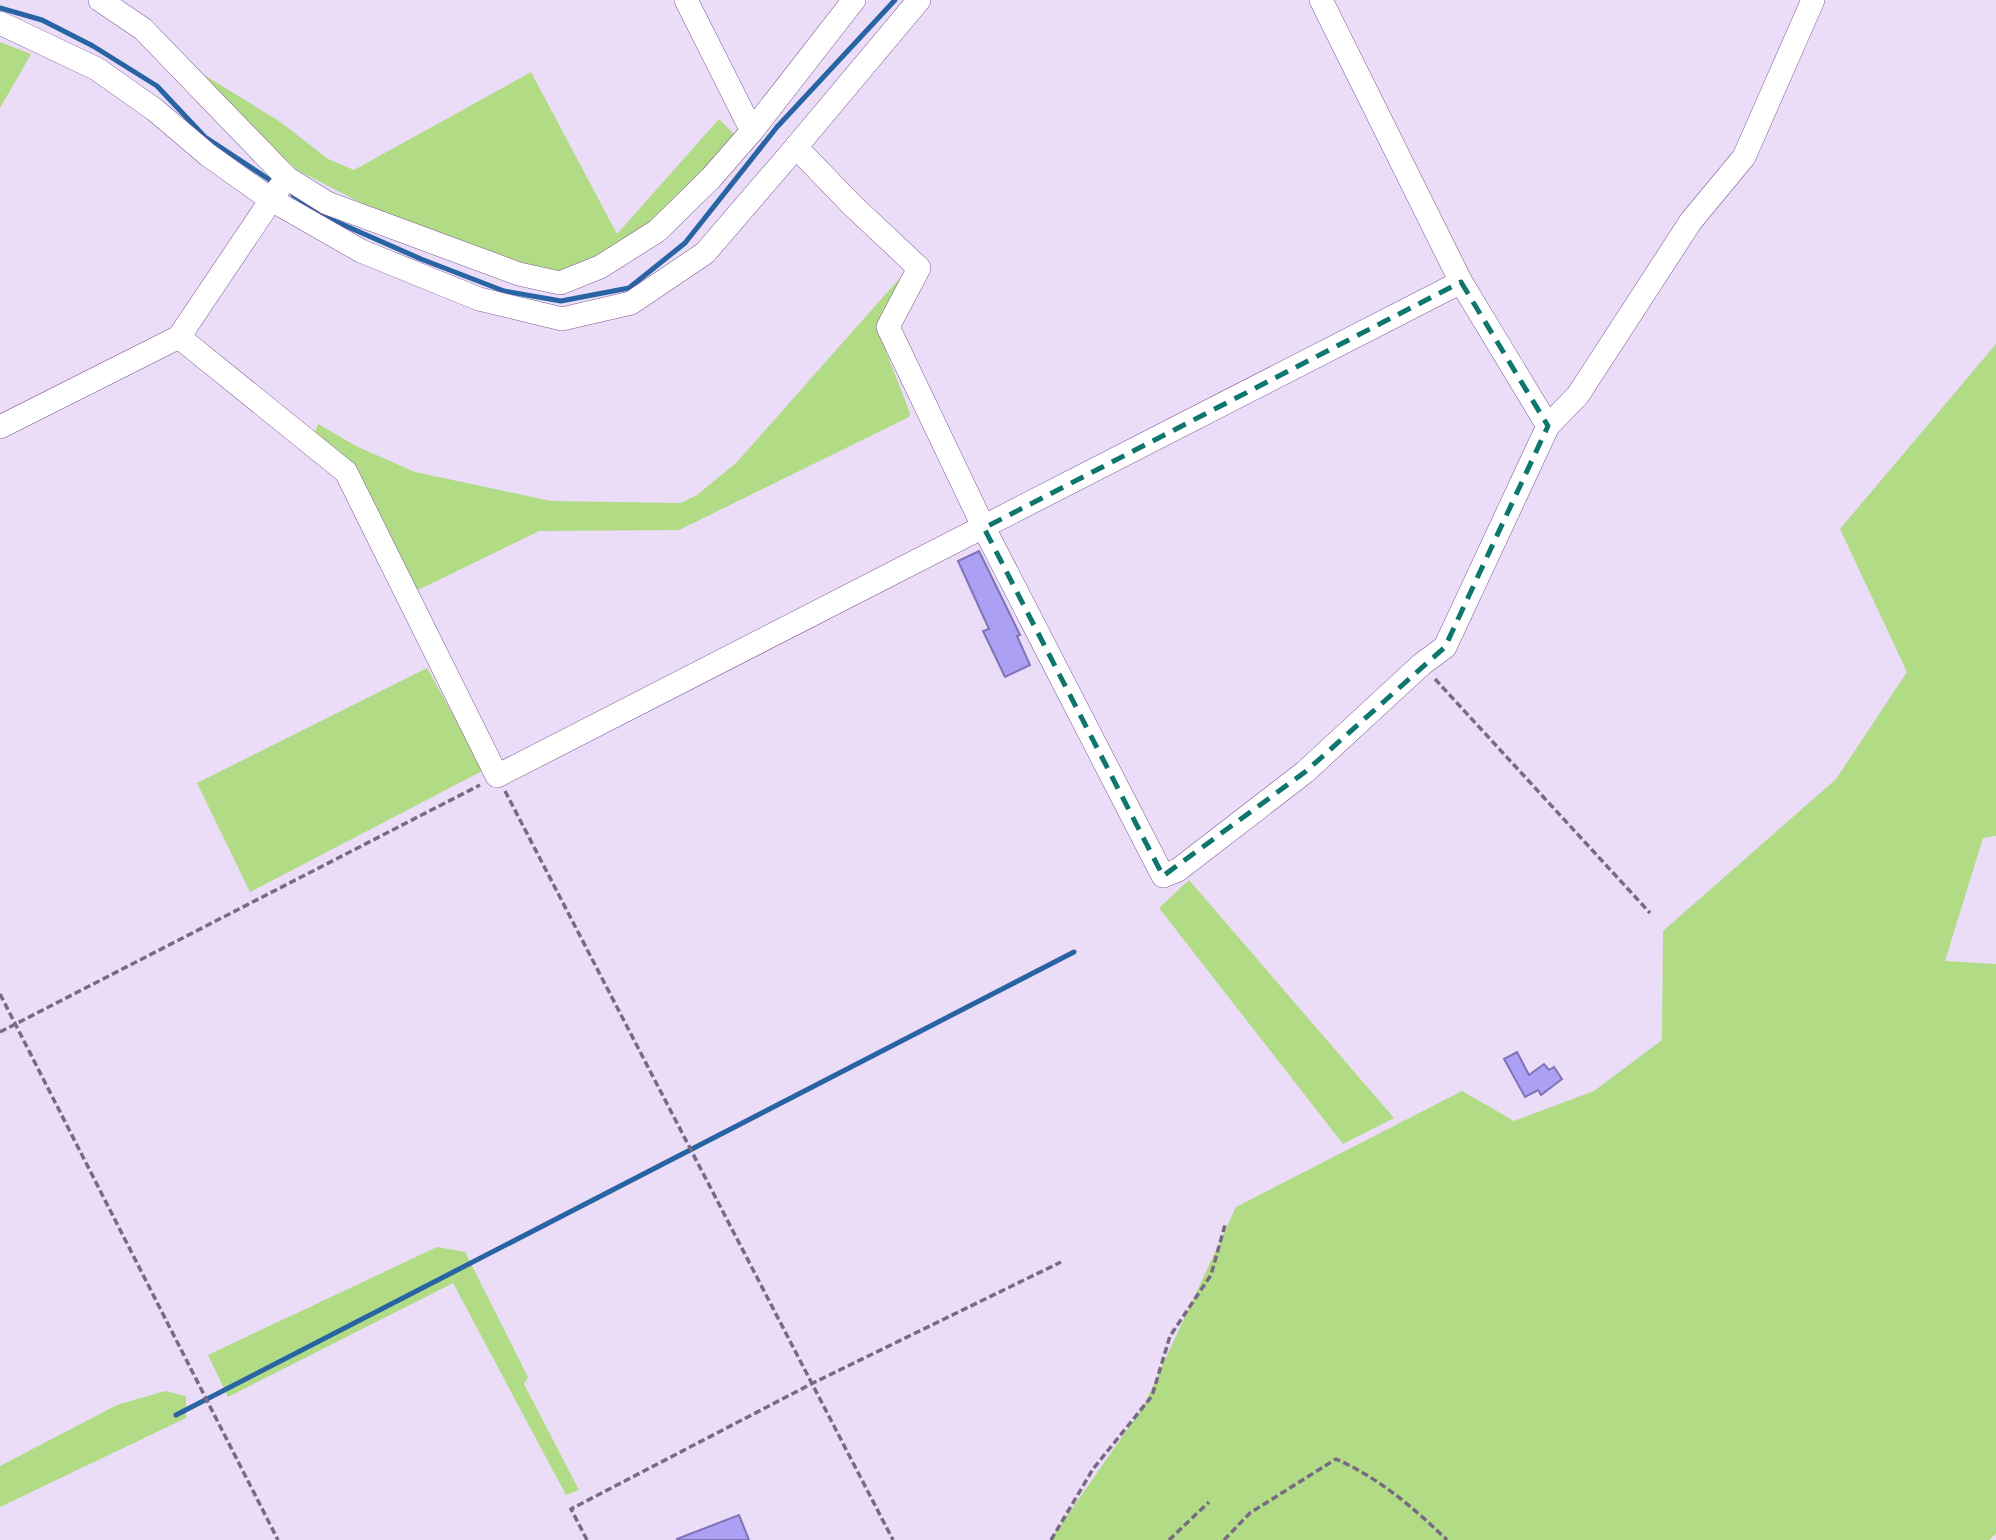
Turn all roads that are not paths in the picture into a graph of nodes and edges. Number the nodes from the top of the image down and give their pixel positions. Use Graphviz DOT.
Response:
graph roads {
  1 [pos="100,0"];
  2 [pos="685,0"];
  3 [pos="854,0"];
  4 [pos="919,0"];
  5 [pos="1321,0"];
  6 [pos="1813,0"];
  7 [pos="0,23"];
  8 [pos="752,131"];
  9 [pos="796,147"];
  10 [pos="287,178"];
  11 [pos="270,199"];
  12 [pos="1461,282"];
  13 [pos="179,337"];
  14 [pos="1548,426"];
  15 [pos="0,427"];
  16 [pos="984,528"];
  1 -- 10 [label="street"];
  2 -- 8 [label="street"];
  3 -- 8 [label="street"];
  4 -- 9 [label="street"];
  5 -- 12 [label="street"];
  6 -- 14 [label="street"];
  7 -- 11 [label="street"];
  8 -- 10 [label="street"];
  9 -- 11 [label="street"];
  9 -- 16 [label="street"];
  10 -- 11 [label="street"];
  11 -- 13 [label="street"];
  12 -- 14 [label="street"];
  12 -- 16 [label="street"];
  13 -- 15 [label="street"];
  13 -- 16 [label="street"];
  14 -- 16 [label="street"];
}
